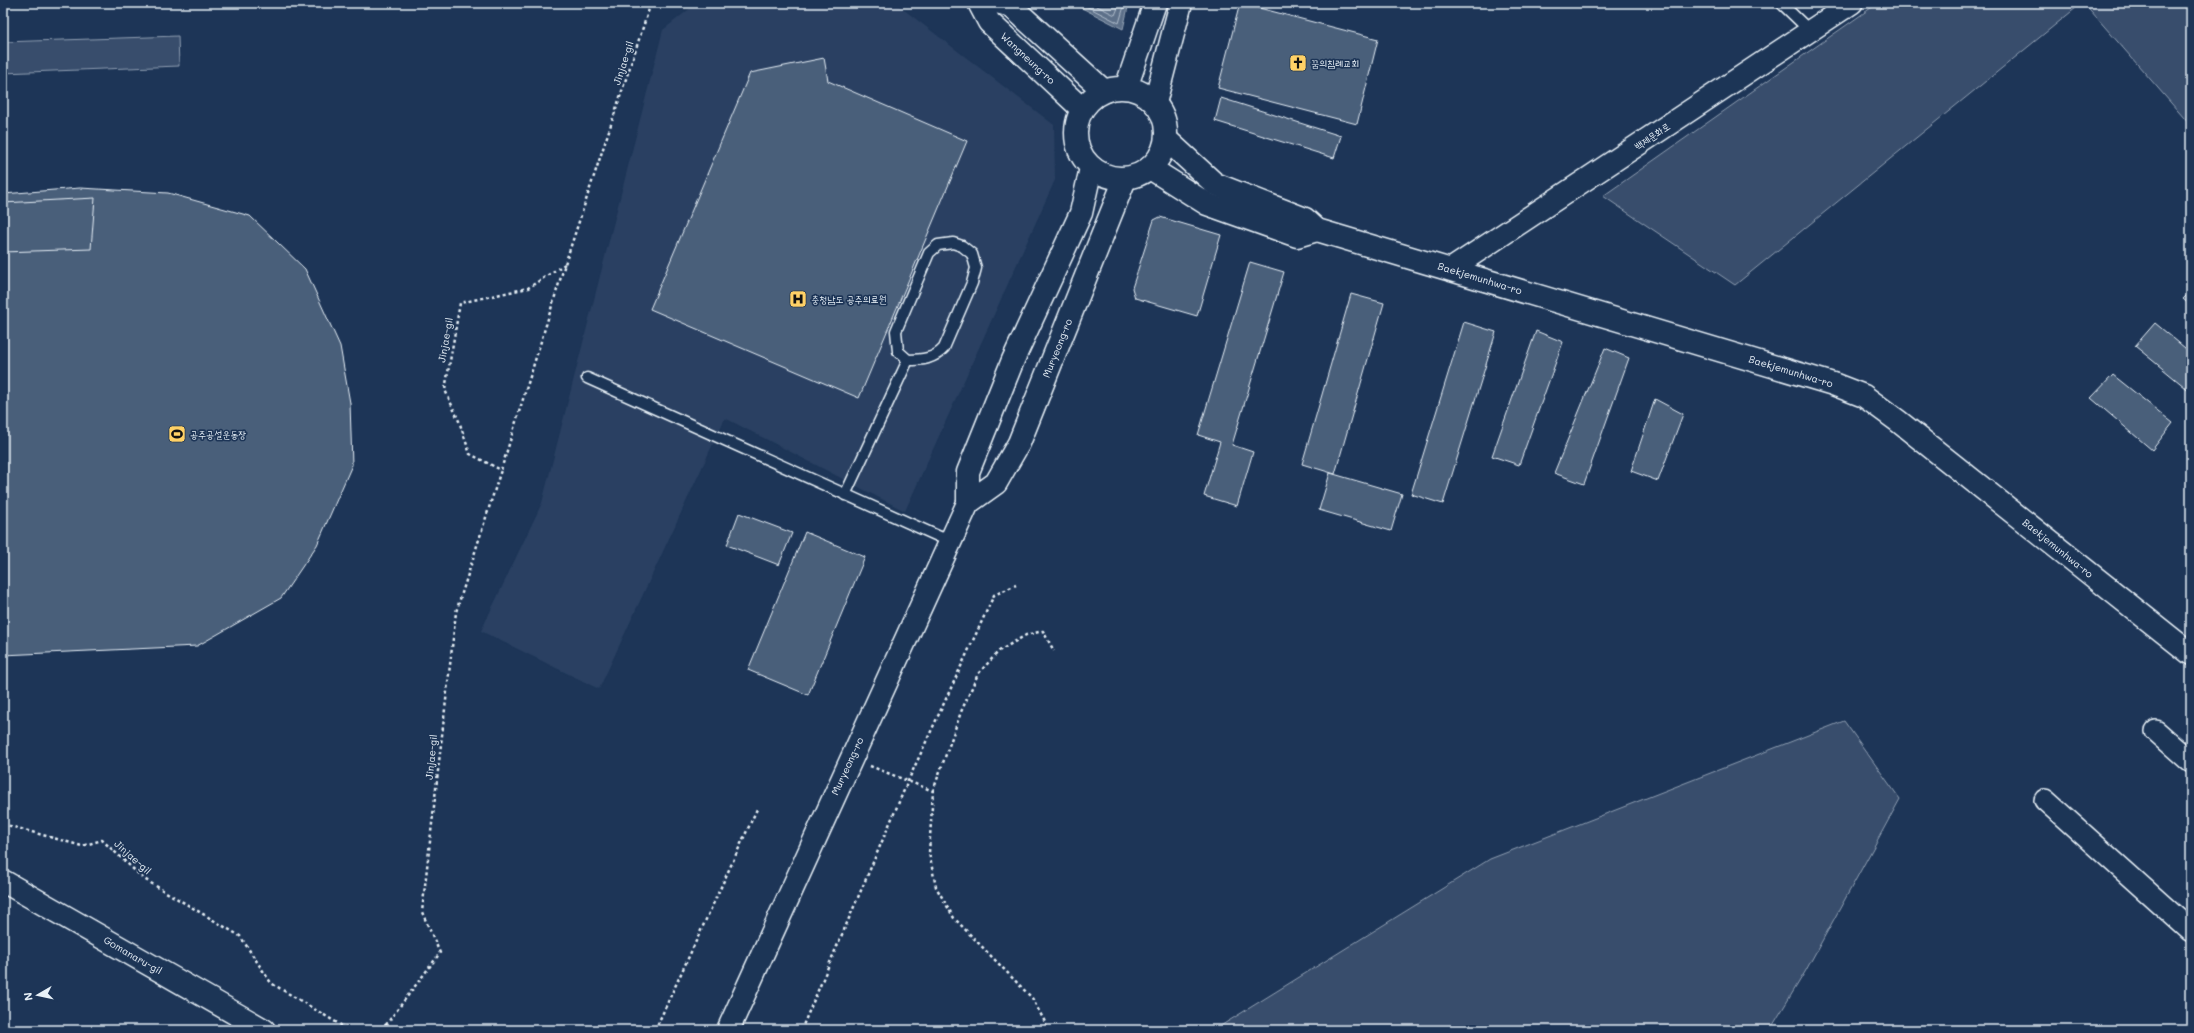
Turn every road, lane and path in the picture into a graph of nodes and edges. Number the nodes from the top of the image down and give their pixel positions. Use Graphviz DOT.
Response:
graph roads {
  1 [pos="652,3"];
  2 [pos="979,3"];
  3 [pos="1000,3"];
  4 [pos="1155,3"];
  5 [pos="1181,3"];
  6 [pos="1782,3"];
  7 [pos="1852,3"];
  8 [pos="1810,31"];
  9 [pos="1126,88"];
  10 [pos="1104,91"];
  11 [pos="1155,103"];
  12 [pos="1082,109"];
  13 [pos="1166,139"];
  14 [pos="1091,168"];
  15 [pos="1150,168"];
  16 [pos="1125,179"];
  17 [pos="1317,230"];
  18 [pos="566,264"];
  19 [pos="1451,269"];
  20 [pos="908,360"];
  21 [pos="587,378"];
  22 [pos="501,470"];
  23 [pos="845,494"];
  24 [pos="968,503"];
  25 [pos="951,542"];
  26 [pos="1016,585"];
  27 [pos="1054,651"];
  28 [pos="2191,654"];
  29 [pos="2156,731"];
  30 [pos="851,757"];
  31 [pos="2191,762"];
  32 [pos="908,781"];
  33 [pos="933,791"];
  34 [pos="2045,800"];
  35 [pos="757,809"];
  36 [pos="3,824"];
  37 [pos="3,881"];
  38 [pos="2191,931"];
  39 [pos="264,1030"];
  40 [pos="349,1030"];
  41 [pos="382,1030"];
  42 [pos="655,1030"];
  43 [pos="728,1030"];
  44 [pos="801,1030"];
  45 [pos="1047,1030"];
  1 -- 18 [label="path, Jinjae-gil"];
  2 -- 12 [label="main road, Wangneung-ro"];
  3 -- 10 [label="main road"];
  4 -- 9 [label="main road"];
  5 -- 11 [label="main road"];
  6 -- 8 [label="lane"];
  7 -- 8 [label="street, 백제문화로"];
  8 -- 19 [label="street, 백제문화로"];
  9 -- 10 [label="main road"];
  9 -- 11 [label="main road"];
  10 -- 12 [label="main road"];
  11 -- 13 [label="main road"];
  12 -- 14 [label="main road"];
  13 -- 15 [label="main road"];
  13 -- 17 [label="main road, Baekjemunhwa-ro"];
  14 -- 16 [label="main road"];
  14 -- 24 [label="main road, Muryeong-ro"];
  15 -- 16 [label="main road"];
  15 -- 17 [label="main road"];
  16 -- 24 [label="main road, Muryeong-ro"];
  17 -- 19 [label="main road, Baekjemunhwa-ro"];
  18 -- 22 [label="path, Jinjae-gil"];
  18 -- 22 [label="path, Jinjae-gil"];
  19 -- 28 [label="main road, Baekjemunhwa-ro"];
  20 -- 20 [label="lane"];
  20 -- 23 [label="lane"];
  21 -- 23 [label="lane"];
  22 -- 41 [label="path, Jinjae-gil"];
  23 -- 25 [label="lane"];
  24 -- 25 [label="main road, Muryeong-ro"];
  25 -- 30 [label="main road, Muryeong-ro"];
  26 -- 32 [label="path"];
  27 -- 33 [label="path"];
  29 -- 31 [label="street"];
  30 -- 32 [label="path"];
  30 -- 43 [label="main road, Muryeong-ro"];
  32 -- 33 [label="path"];
  32 -- 44 [label="path"];
  33 -- 45 [label="path"];
  34 -- 38 [label="street"];
  35 -- 42 [label="path"];
  36 -- 40 [label="path, Jinjae-gil"];
  37 -- 39 [label="main road, Gomanaru-gil"];
}
